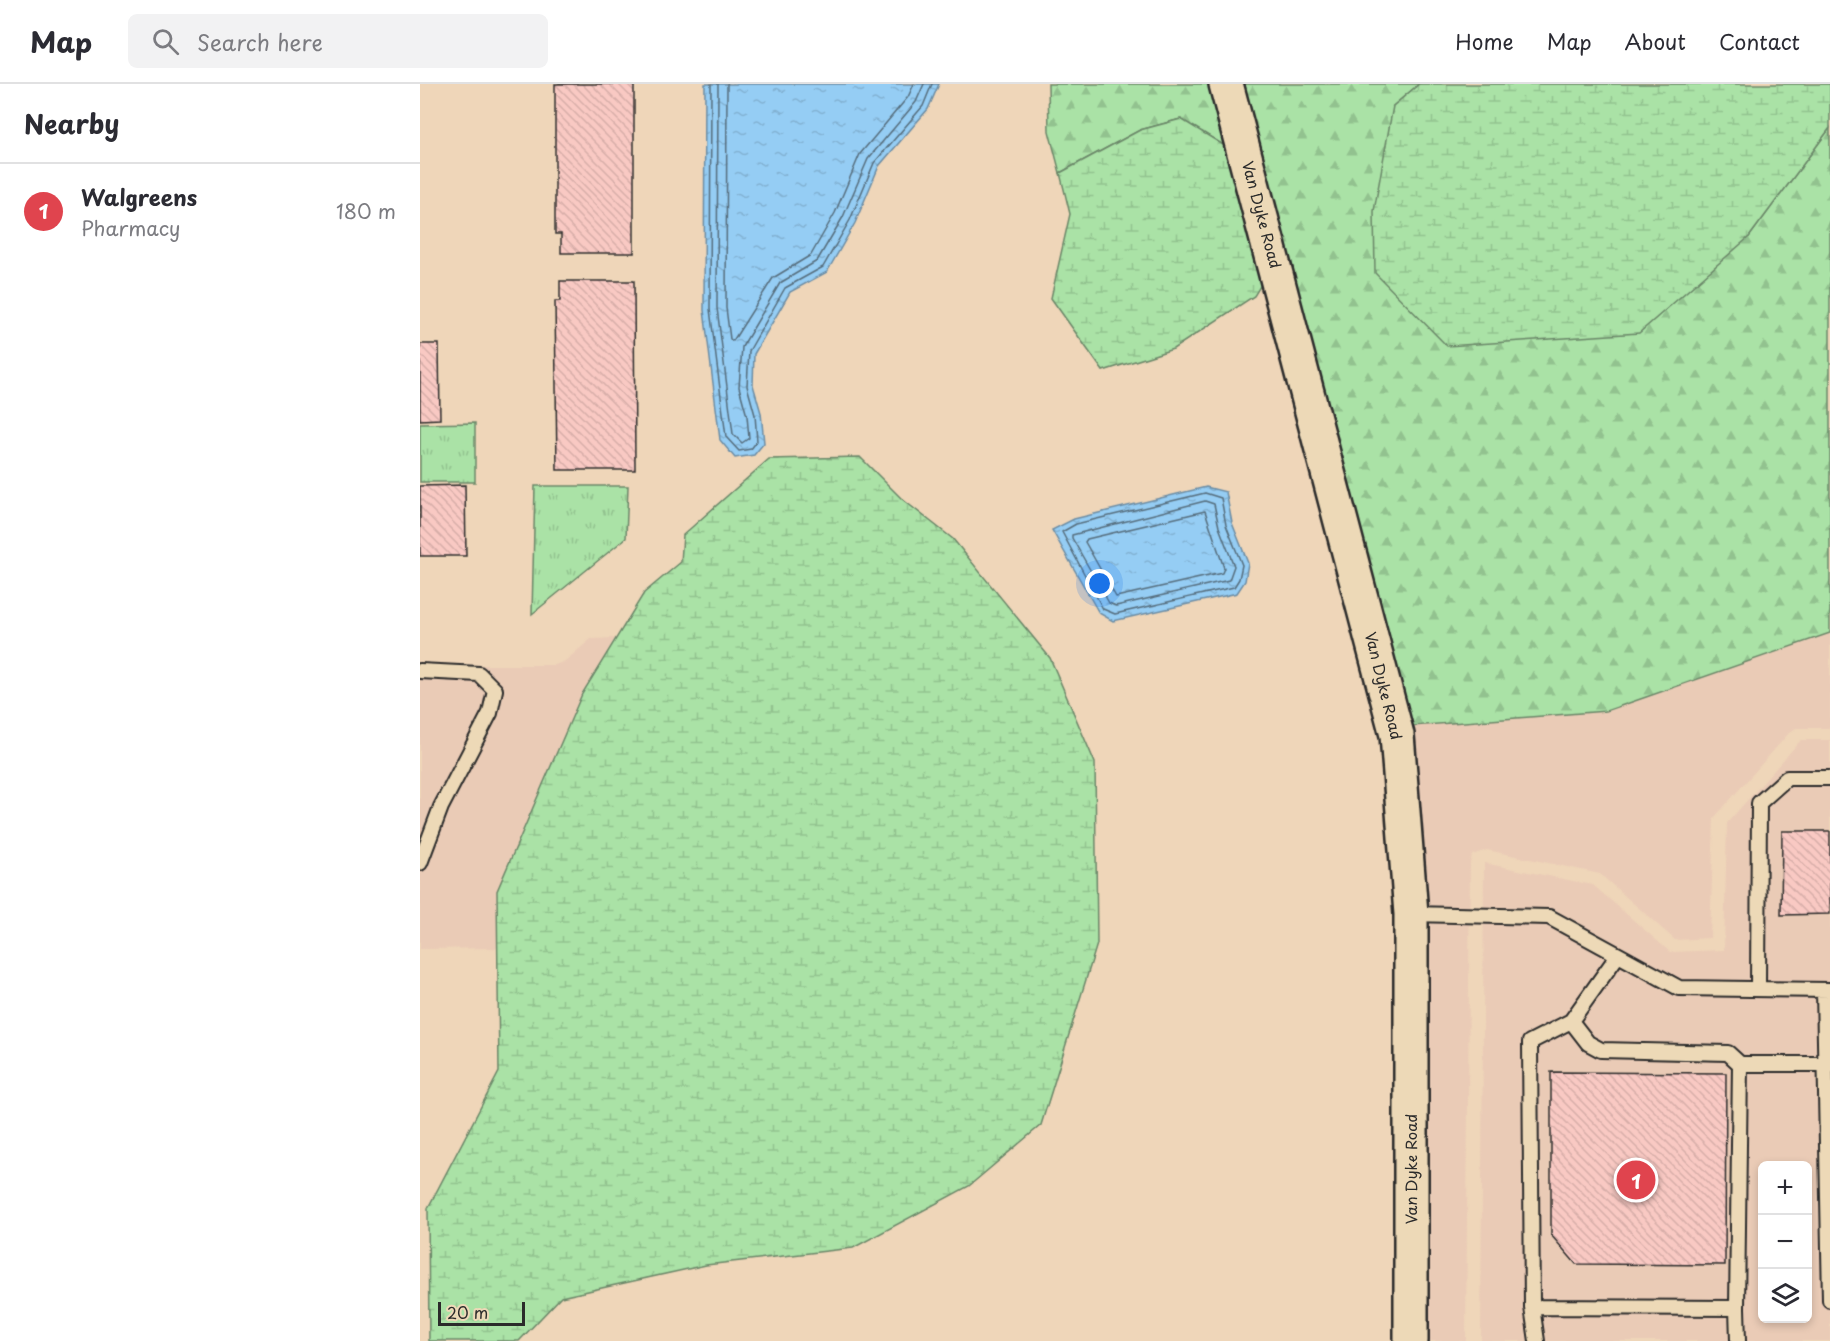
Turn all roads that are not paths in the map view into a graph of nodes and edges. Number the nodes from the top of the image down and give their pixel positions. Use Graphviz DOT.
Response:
graph roads {
  1 [pos="1226,84"];
  2 [pos="420,671"];
  3 [pos="1830,778"];
  4 [pos="420,863"];
  5 [pos="1411,914"];
  6 [pos="1618,955"];
  7 [pos="1758,989"];
  8 [pos="1827,990"];
  9 [pos="1571,1021"];
  10 [pos="1740,1064"];
  11 [pos="1825,1064"];
  12 [pos="1828,1115"];
  13 [pos="1829,1179"];
  14 [pos="1830,1300"];
  15 [pos="1532,1307"];
  16 [pos="1737,1308"];
  17 [pos="1411,1341"];
  18 [pos="1537,1341"];
  19 [pos="1737,1341"];
  1 -- 5 [label="street, Van Dyke Road"];
  2 -- 4 [label="lane"];
  3 -- 7 [label="lane"];
  5 -- 6 [label="lane"];
  5 -- 17 [label="street, Van Dyke Road"];
  6 -- 7 [label="lane"];
  6 -- 9 [label="lane"];
  7 -- 8 [label="lane"];
  8 -- 11 [label="lane"];
  9 -- 10 [label="lane"];
  9 -- 15 [label="lane"];
  10 -- 11 [label="lane"];
  10 -- 16 [label="lane"];
  11 -- 12 [label="lane"];
  12 -- 13 [label="lane"];
  13 -- 14 [label="lane"];
  15 -- 16 [label="lane"];
  15 -- 18 [label="lane"];
  16 -- 19 [label="lane"];
}
